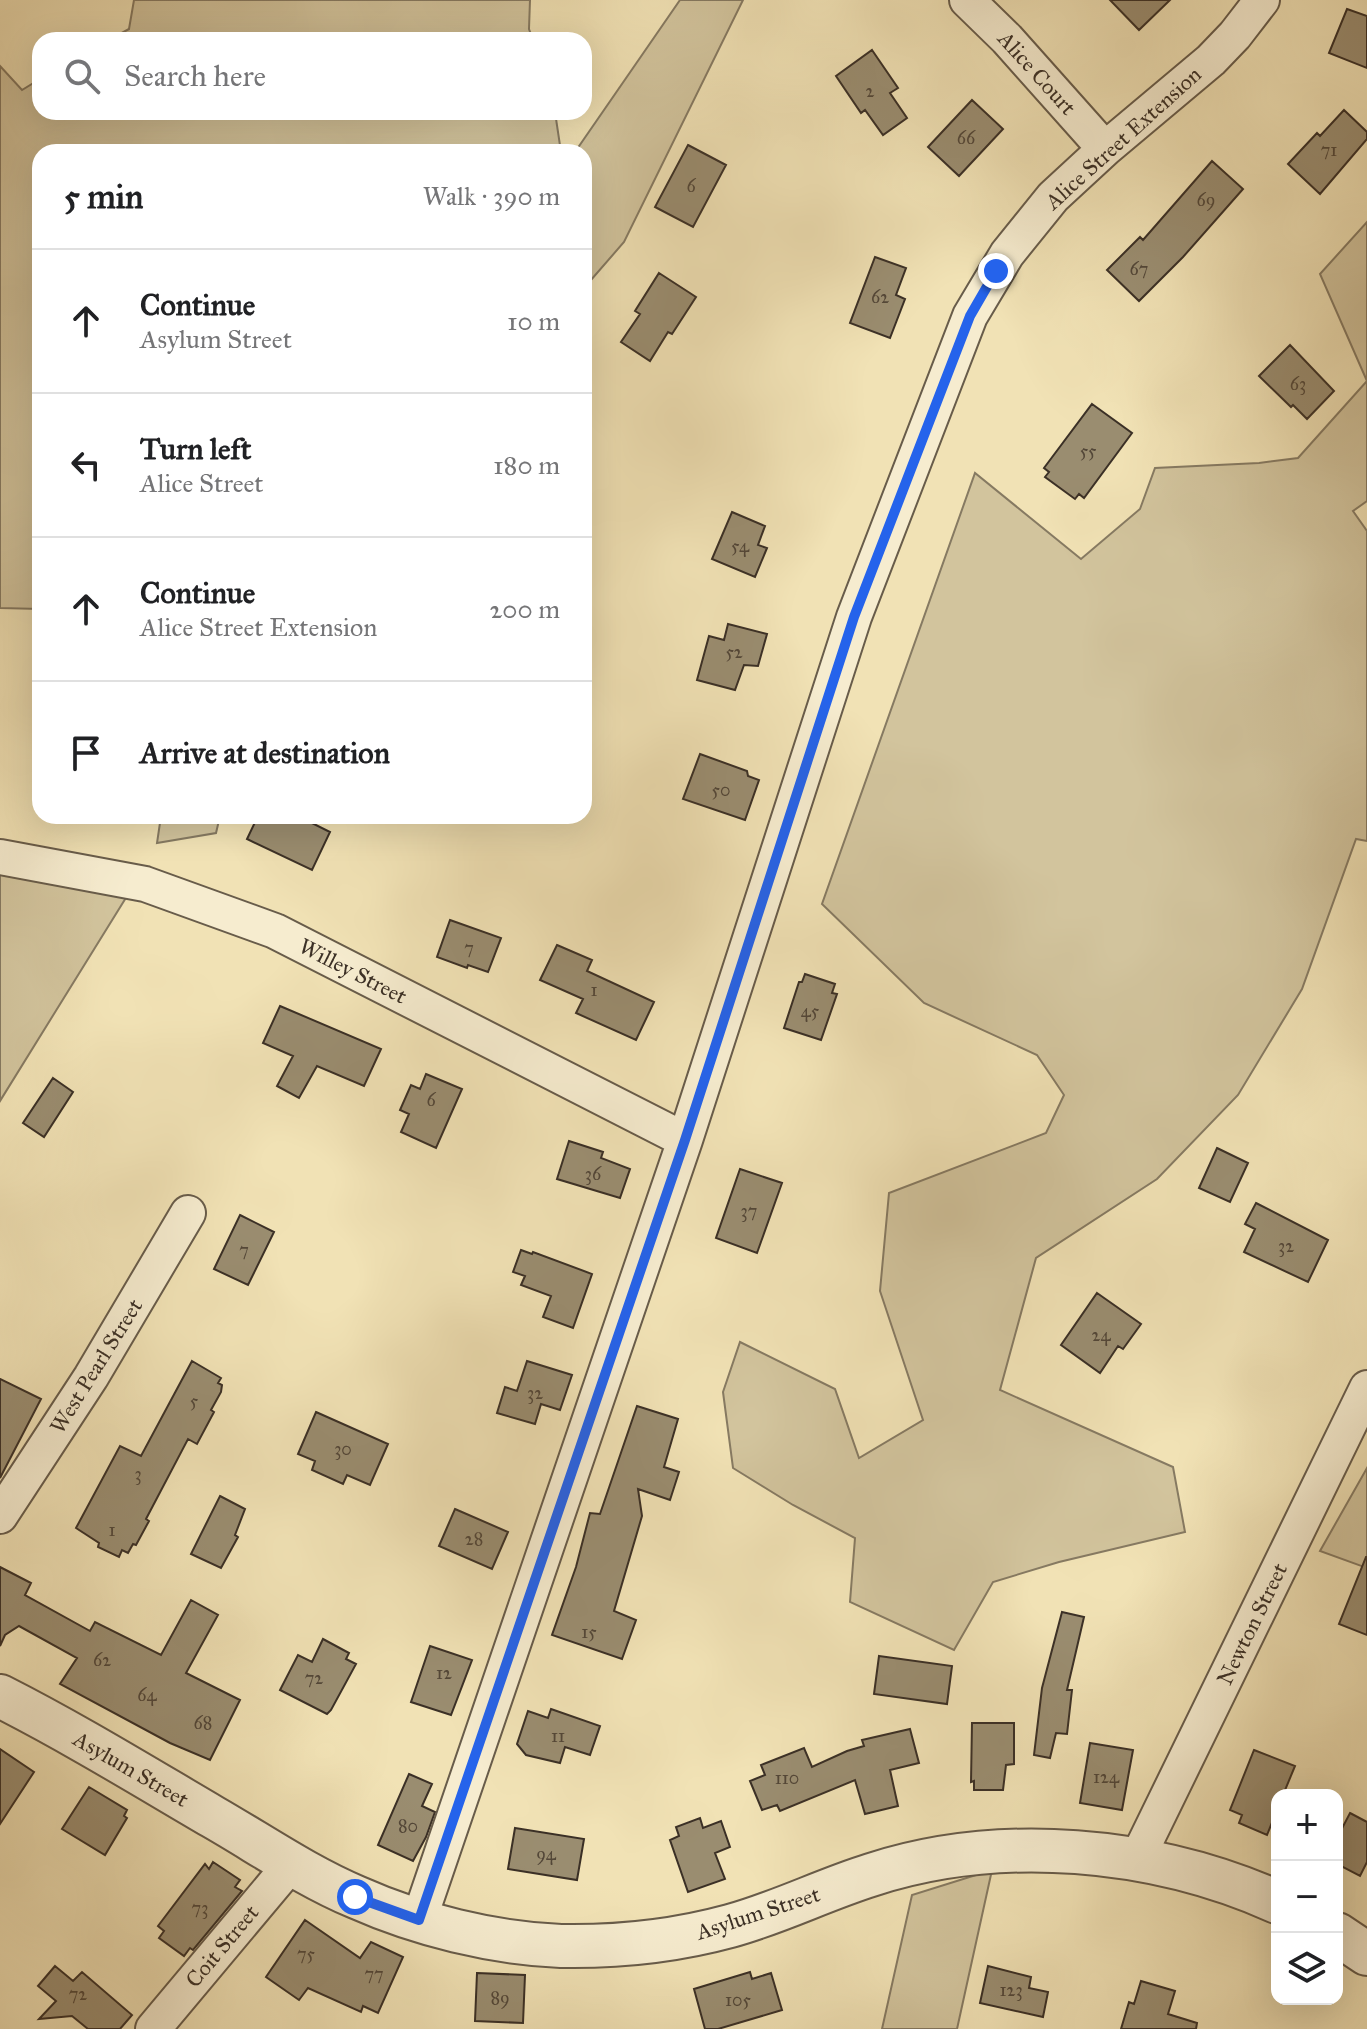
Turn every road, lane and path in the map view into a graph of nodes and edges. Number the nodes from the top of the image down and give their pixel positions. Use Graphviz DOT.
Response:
graph roads {
  1 [pos="967,0"];
  2 [pos="1262,0"];
  3 [pos="1105,149"];
  4 [pos="0,857"];
  5 [pos="685,1140"];
  6 [pos="188,1213"];
  7 [pos="1367,1388"];
  8 [pos="0,1516"];
  9 [pos="0,1696"];
  10 [pos="1137,1859"];
  11 [pos="292,1863"];
  12 [pos="1271,1900"];
  13 [pos="419,1920"];
  14 [pos="1343,1938"];
  15 [pos="1367,1954"];
  16 [pos="153,2029"];
  1 -- 3 [label="street, Alice Court"];
  2 -- 3 [label="street, Alice Street Extension"];
  3 -- 5 [label="street, Alice Street Extension"];
  4 -- 5 [label="street, Willey Street"];
  5 -- 13 [label="street, Alice Street Extension"];
  6 -- 8 [label="street, West Pearl Street"];
  7 -- 10 [label="street, Newton Street"];
  9 -- 11 [label="street, Asylum Street"];
  10 -- 12 [label="street, Asylum Street"];
  10 -- 13 [label="street, Asylum Street"];
  11 -- 13 [label="street, Asylum Street"];
  11 -- 16 [label="street, Coit Street"];
  14 -- 15 [label="street"];
}
